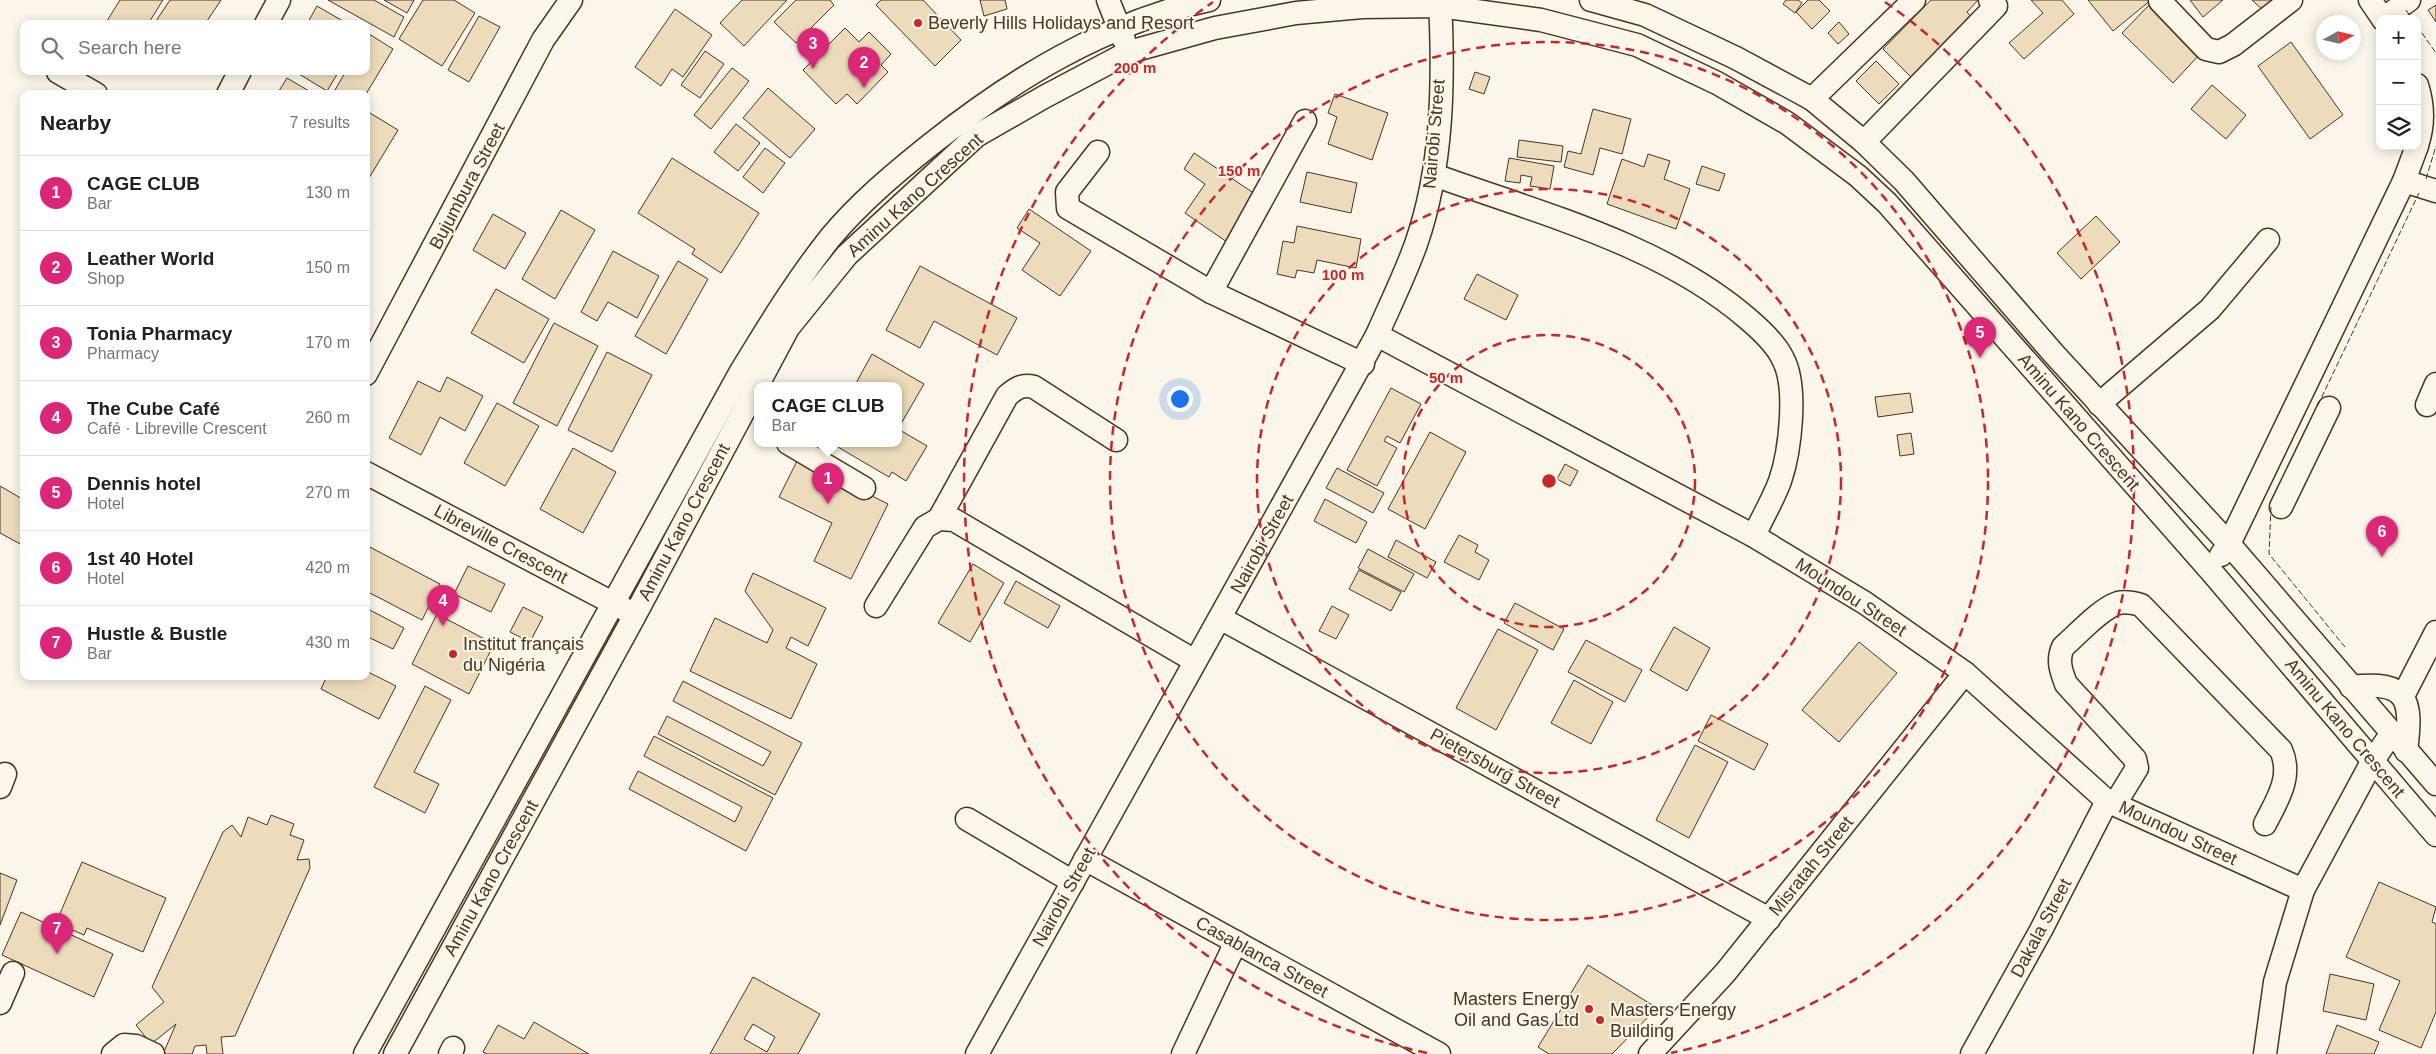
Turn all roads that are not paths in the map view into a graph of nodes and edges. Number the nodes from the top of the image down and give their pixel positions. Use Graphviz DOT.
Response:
graph roads {
  1 [pos="279,0"];
  2 [pos="571,0"];
  3 [pos="1108,0"];
  4 [pos="1209,0"];
  5 [pos="1592,0"];
  6 [pos="1914,0"];
  7 [pos="1990,0"];
  8 [pos="2291,0"];
  9 [pos="2370,0"];
  10 [pos="2409,0"];
  11 [pos="2160,1"];
  12 [pos="1440,3"];
  13 [pos="1648,7"];
  14 [pos="2380,15"];
  15 [pos="2388,15"];
  16 [pos="268,20"];
  17 [pos="1119,27"];
  18 [pos="1637,45"];
  19 [pos="1129,52"];
  20 [pos="63,75"];
  21 [pos="238,75"];
  22 [pos="89,90"];
  23 [pos="230,90"];
  24 [pos="1812,99"];
  25 [pos="2421,99"];
  26 [pos="2421,120"];
  27 [pos="1306,121"];
  28 [pos="1864,142"];
  29 [pos="2415,150"];
  30 [pos="1098,152"];
  31 [pos="1434,175"];
  32 [pos="2404,181"];
  33 [pos="2436,191"];
  34 [pos="2268,240"];
  35 [pos="1211,292"];
  36 [pos="1377,335"];
  37 [pos="1363,364"];
  38 [pos="370,366"];
  39 [pos="765,382"];
  40 [pos="2100,404"];
  41 [pos="754,408"];
  42 [pos="2329,408"];
  43 [pos="749,420"];
  44 [pos="1116,440"];
  45 [pos="795,447"];
  46 [pos="2267,466"];
  47 [pos="370,474"];
  48 [pos="2295,477"];
  49 [pos="864,488"];
  50 [pos="2281,507"];
  51 [pos="939,519"];
  52 [pos="1754,536"];
  53 [pos="2229,544"];
  54 [pos="2210,570"];
  55 [pos="614,604"];
  56 [pos="876,606"];
  57 [pos="635,615"];
  58 [pos="1220,618"];
  59 [pos="2436,632"];
  60 [pos="1195,661"];
  61 [pos="1965,674"];
  62 [pos="2351,687"];
  63 [pos="2402,696"];
  64 [pos="2391,734"];
  65 [pos="2406,751"];
  66 [pos="2372,762"];
  67 [pos="2436,784"];
  68 [pos="2111,802"];
  69 [pos="966,819"];
  70 [pos="2265,824"];
  71 [pos="2436,835"];
  72 [pos="1085,860"];
  73 [pos="1073,882"];
  74 [pos="2303,890"];
  75 [pos="1769,918"];
  76 [pos="1236,942"];
  77 [pos="13,974"];
  78 [pos="0,1003"];
  79 [pos="113,1054"];
  80 [pos="153,1054"];
  81 [pos="365,1054"];
  82 [pos="395,1054"];
  83 [pos="978,1054"];
  84 [pos="1183,1054"];
  85 [pos="1439,1054"];
  86 [pos="1650,1054"];
  87 [pos="1972,1054"];
  88 [pos="2265,1054"];
  1 -- 16 [label="street"];
  2 -- 38 [label="street, Bujumbura Street"];
  3 -- 17 [label="street"];
  4 -- 17 [label="street"];
  5 -- 13 [label="street"];
  6 -- 24 [label="street"];
  7 -- 28 [label="street"];
  8 -- 11 [label="street"];
  9 -- 14 [label="street"];
  10 -- 15 [label="street"];
  12 -- 18 [label="street, Aminu Kano Crescent"];
  12 -- 19 [label="street, Aminu Kano Crescent"];
  12 -- 31 [label="street, Nairobi Street"];
  13 -- 18 [label="street"];
  13 -- 24 [label="street"];
  17 -- 19 [label="street"];
  17 -- 55 [label="street"];
  18 -- 54 [label="street, Aminu Kano Crescent"];
  19 -- 39 [label="street, Aminu Kano Crescent"];
  20 -- 22 [label="street"];
  21 -- 23 [label="street"];
  24 -- 28 [label="street"];
  25 -- 26 [label="street"];
  27 -- 35 [label="street"];
  28 -- 40 [label="street"];
  29 -- 32 [label="street"];
  30 -- 35 [label="street"];
  31 -- 36 [label="street, Nairobi Street"];
  31 -- 52 [label="street"];
  32 -- 33 [label="street"];
  32 -- 46 [label="street"];
  34 -- 40 [label="street"];
  35 -- 37 [label="street"];
  36 -- 37 [label="street, Nairobi Street"];
  36 -- 52 [label="street, Moundou Street"];
  37 -- 58 [label="street, Nairobi Street"];
  40 -- 53 [label="street"];
  41 -- 43 [label="street, Aminu Kano Crescent"];
  42 -- 48 [label="street"];
  43 -- 57 [label="street, Aminu Kano Crescent"];
  44 -- 51 [label="street"];
  45 -- 49 [label="street"];
  46 -- 48 [label="street"];
  46 -- 53 [label="street"];
  47 -- 55 [label="street, Libreville Crescent"];
  48 -- 50 [label="street"];
  51 -- 56 [label="street"];
  51 -- 60 [label="street"];
  52 -- 61 [label="street, Moundou Street"];
  53 -- 54 [label="street"];
  53 -- 62 [label="street"];
  54 -- 66 [label="street, Aminu Kano Crescent"];
  55 -- 57 [label="street, Libreville Crescent"];
  55 -- 81 [label="street"];
  57 -- 82 [label="street, Aminu Kano Crescent"];
  58 -- 60 [label="street, Nairobi Street"];
  58 -- 75 [label="street, Pietersburg Street"];
  59 -- 63 [label="street"];
  60 -- 72 [label="street, Nairobi Street"];
  61 -- 68 [label="street, Moundou Street"];
  61 -- 75 [label="street, Misratah Street"];
  62 -- 63 [label="street"];
  62 -- 64 [label="street"];
  63 -- 65 [label="street"];
  64 -- 65 [label="street"];
  64 -- 66 [label="street"];
  65 -- 67 [label="street"];
  66 -- 71 [label="street, Aminu Kano Crescent"];
  66 -- 74 [label="street"];
  68 -- 70 [label="street, Dakala Street"];
  68 -- 74 [label="street, Moundou Street"];
  68 -- 87 [label="street, Dakala Street"];
  69 -- 73 [label="street"];
  72 -- 73 [label="street, Nairobi Street"];
  72 -- 76 [label="street, Casablanca Street"];
  73 -- 83 [label="street, Nairobi Street"];
  74 -- 88 [label="street"];
  75 -- 86 [label="street, Misratah Street"];
  76 -- 84 [label="street"];
  76 -- 85 [label="street, Casablanca Street"];
  77 -- 78 [label="street"];
  79 -- 80 [label="street"];
}
